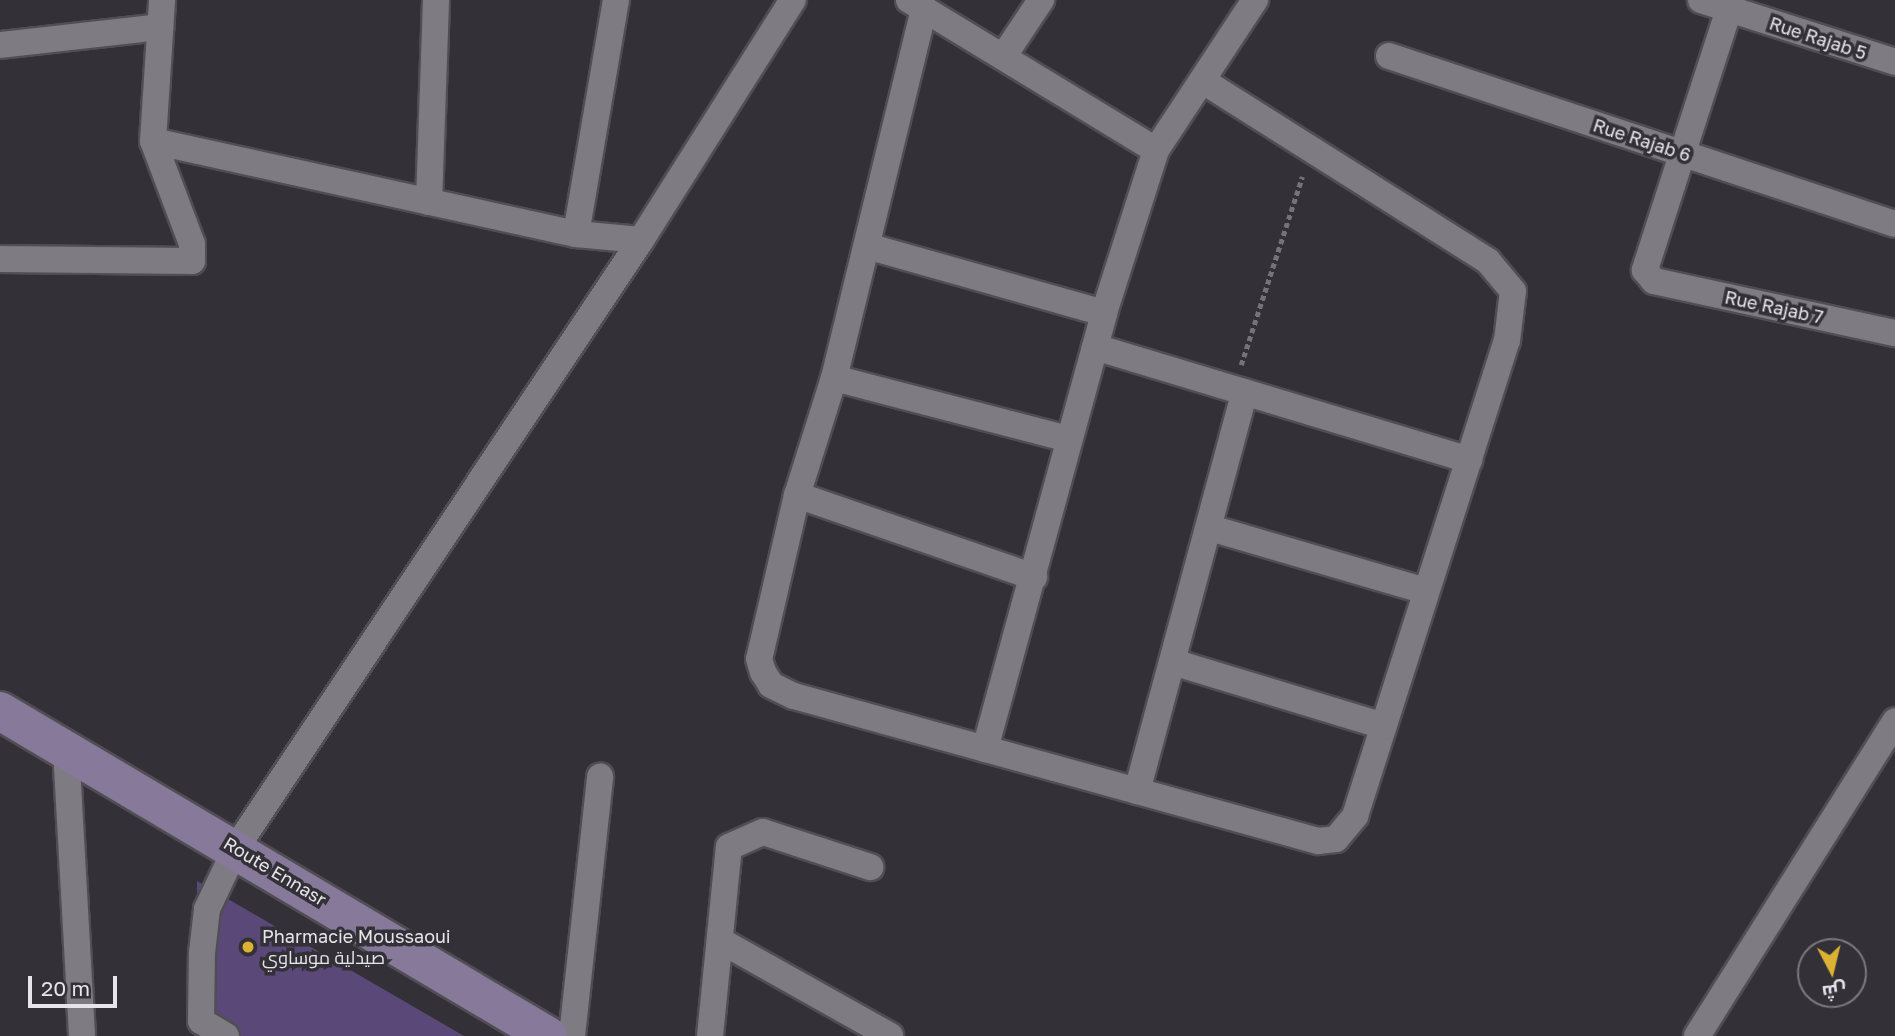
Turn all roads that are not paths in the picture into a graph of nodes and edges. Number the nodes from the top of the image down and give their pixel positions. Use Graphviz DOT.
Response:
graph roads {
  1 [pos="162,0"];
  2 [pos="436,0"];
  3 [pos="616,0"];
  4 [pos="793,0"];
  5 [pos="1041,0"];
  6 [pos="1255,0"];
  7 [pos="1701,0"];
  8 [pos="916,4"];
  9 [pos="1731,5"];
  10 [pos="160,27"];
  11 [pos="0,45"];
  12 [pos="1389,56"];
  13 [pos="1003,57"];
  14 [pos="1895,62"];
  15 [pos="1202,80"];
  16 [pos="153,141"];
  17 [pos="1156,150"];
  18 [pos="1679,153"];
  19 [pos="429,202"];
  20 [pos="1895,224"];
  21 [pos="576,234"];
  22 [pos="641,240"];
  23 [pos="867,246"];
  24 [pos="0,259"];
  25 [pos="1104,313"];
  26 [pos="1895,333"];
  27 [pos="1094,347"];
  28 [pos="834,377"];
  29 [pos="1239,391"];
  30 [pos="1069,439"];
  31 [pos="1469,460"];
  32 [pos="797,495"];
  33 [pos="1210,528"];
  34 [pos="1034,577"];
  35 [pos="1426,591"];
  36 [pos="1173,662"];
  37 [pos="0,711"];
  38 [pos="1895,721"];
  39 [pos="1384,726"];
  40 [pos="66,749"];
  41 [pos="985,749"];
  42 [pos="600,776"];
  43 [pos="1137,791"];
  44 [pos="236,848"];
  45 [pos="870,867"];
  46 [pos="721,941"];
  47 [pos="201,1029"];
  48 [pos="82,1036"];
  49 [pos="226,1036"];
  50 [pos="548,1036"];
  51 [pos="572,1036"];
  52 [pos="710,1036"];
  53 [pos="890,1036"];
  54 [pos="1697,1036"];
  1 -- 10 [label="street"];
  2 -- 19 [label="street"];
  3 -- 21 [label="street"];
  4 -- 22 [label="street"];
  5 -- 13 [label="street"];
  6 -- 15 [label="street"];
  7 -- 9 [label="street, Rue Rajab 5"];
  8 -- 13 [label="street"];
  8 -- 23 [label="street"];
  9 -- 14 [label="street, Rue Rajab 5"];
  9 -- 18 [label="street"];
  10 -- 11 [label="street"];
  10 -- 16 [label="street"];
  12 -- 18 [label="street, Rue Rajab 6"];
  13 -- 17 [label="street"];
  15 -- 17 [label="street"];
  15 -- 31 [label="street"];
  16 -- 19 [label="street"];
  16 -- 24 [label="street"];
  17 -- 25 [label="street"];
  18 -- 20 [label="street, Rue Rajab 6"];
  18 -- 26 [label="street, Rue Rajab 7"];
  19 -- 21 [label="street"];
  21 -- 22 [label="street"];
  22 -- 44 [label="street"];
  23 -- 25 [label="street"];
  23 -- 28 [label="street"];
  25 -- 27 [label="street"];
  27 -- 29 [label="street"];
  27 -- 30 [label="street"];
  28 -- 30 [label="street"];
  28 -- 32 [label="street"];
  29 -- 31 [label="street"];
  29 -- 33 [label="street"];
  30 -- 34 [label="street"];
  31 -- 35 [label="street"];
  32 -- 34 [label="street"];
  32 -- 41 [label="street"];
  33 -- 35 [label="street"];
  33 -- 36 [label="street"];
  34 -- 41 [label="street"];
  35 -- 39 [label="street"];
  36 -- 39 [label="street"];
  36 -- 43 [label="street"];
  37 -- 40 [label="main road, Route Ennasr"];
  38 -- 54 [label="street"];
  39 -- 43 [label="street"];
  40 -- 44 [label="main road, Route Ennasr"];
  40 -- 48 [label="street"];
  41 -- 43 [label="street"];
  42 -- 51 [label="street"];
  44 -- 47 [label="street"];
  44 -- 50 [label="main road, Route Ennasr"];
  45 -- 46 [label="street"];
  46 -- 52 [label="street"];
  46 -- 53 [label="street"];
  47 -- 49 [label="street"];
}
